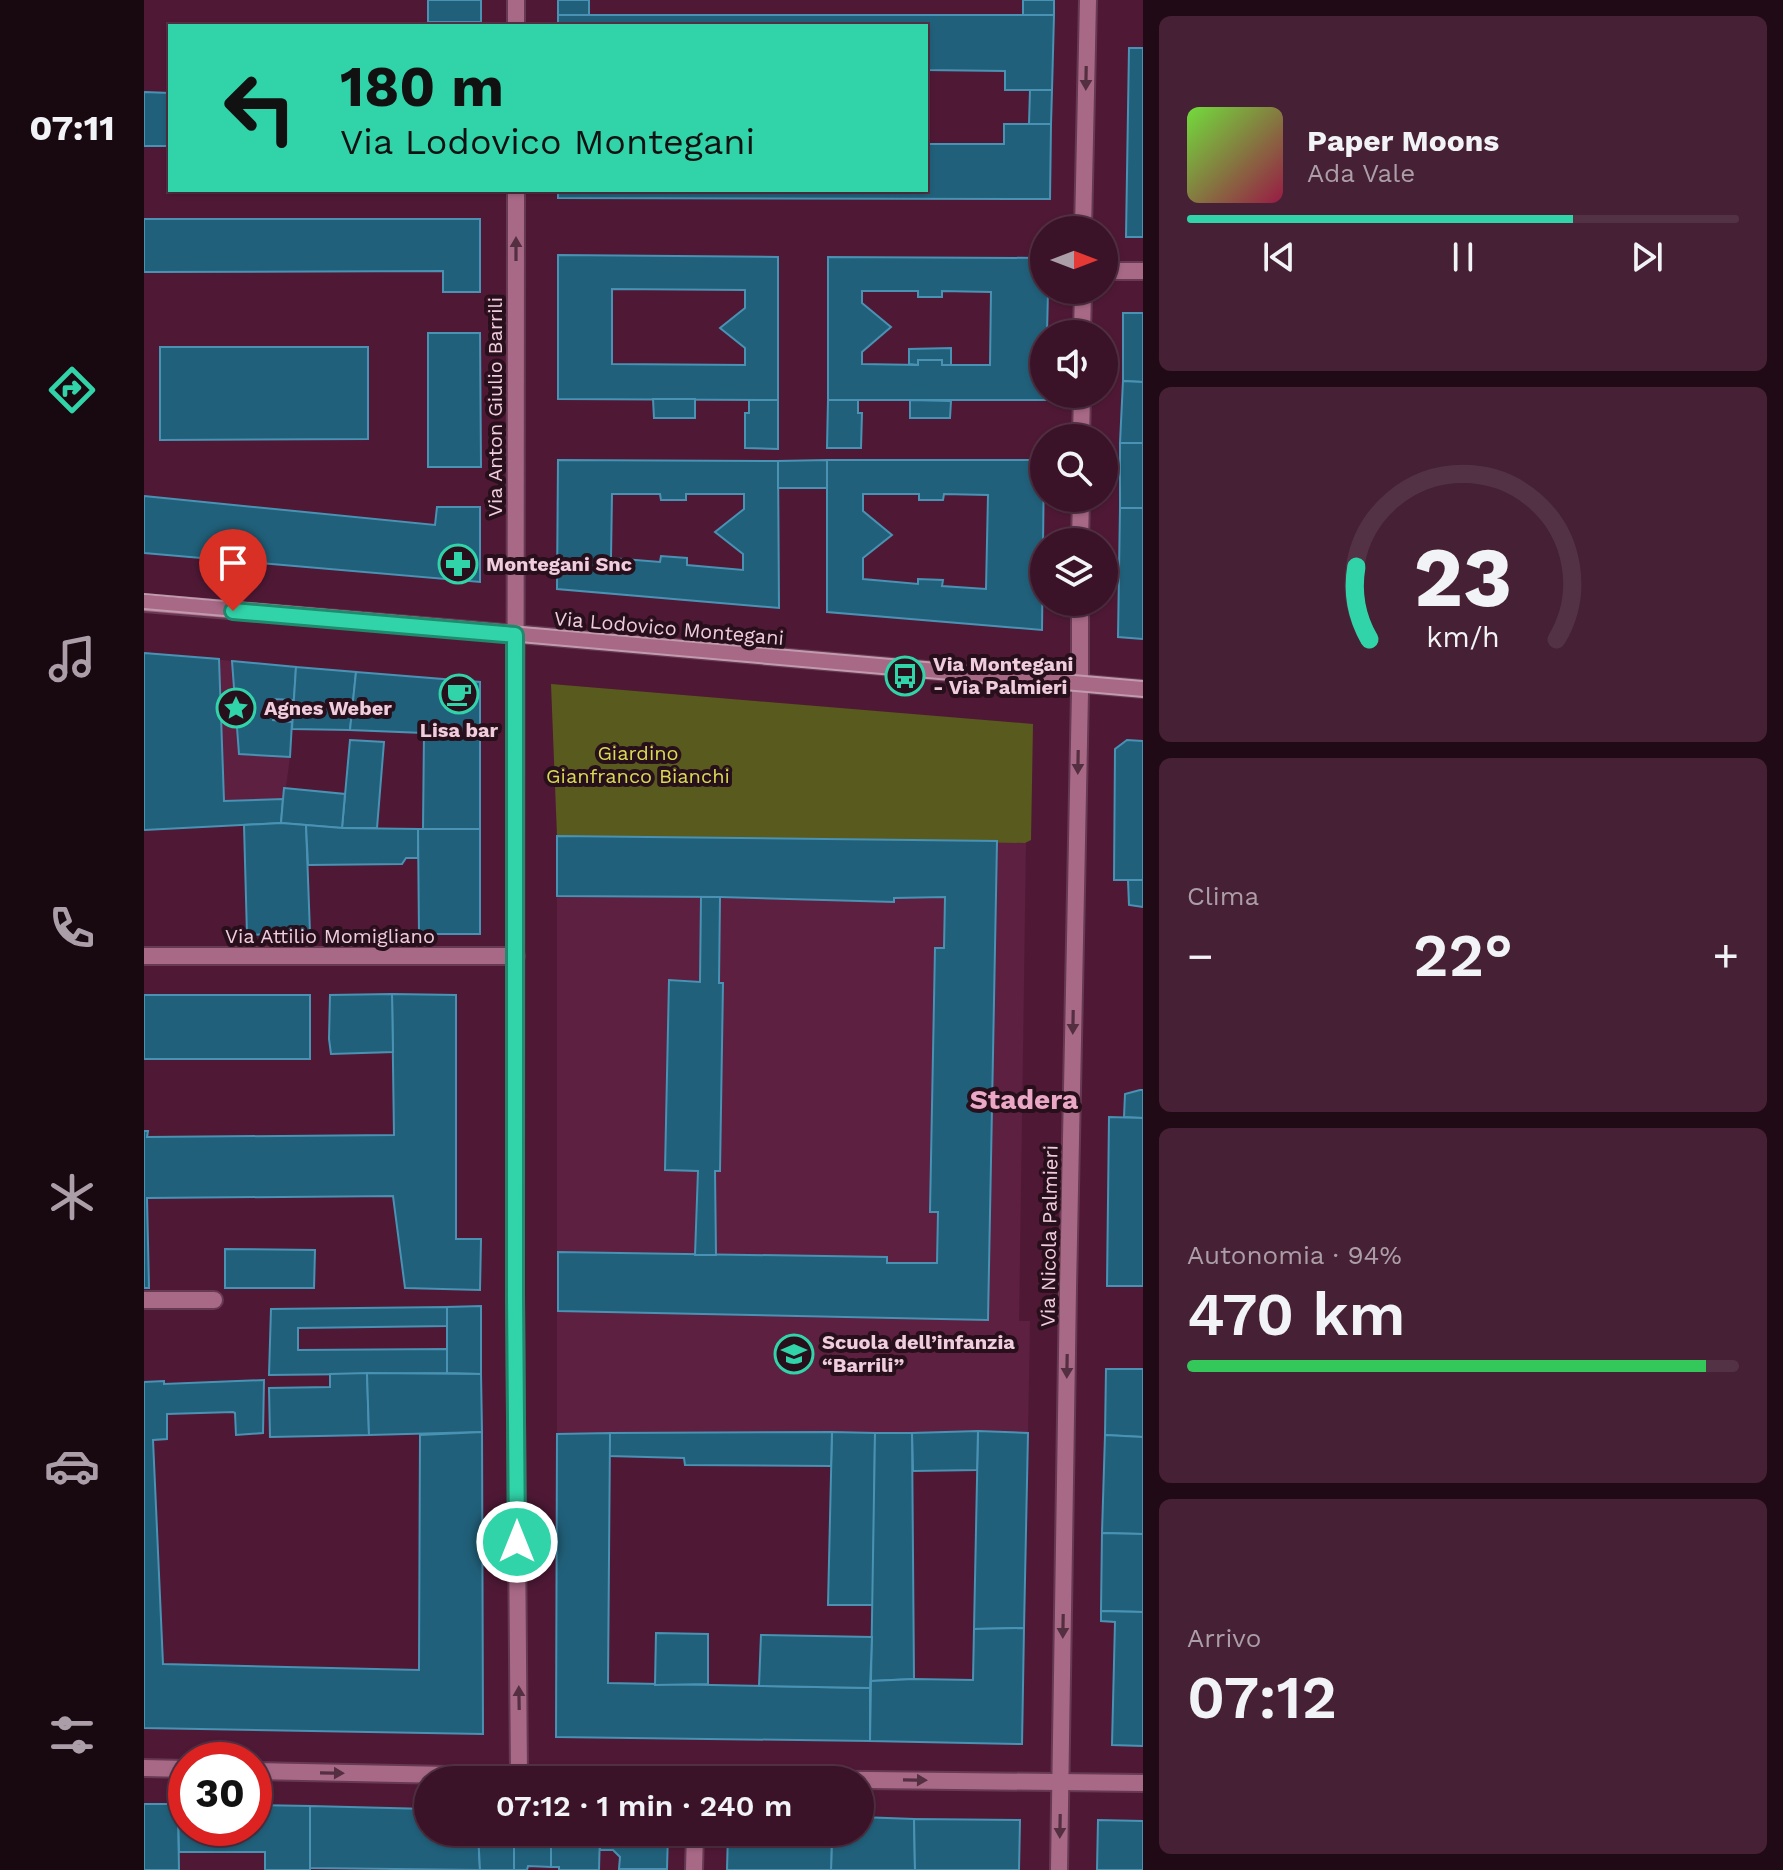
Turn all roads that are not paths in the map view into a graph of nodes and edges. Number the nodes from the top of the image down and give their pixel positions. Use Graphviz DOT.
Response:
graph roads {
  1 [pos="516,0"];
  2 [pos="1088,0"];
  3 [pos="516,24"];
  4 [pos="516,192"];
  5 [pos="1083,216"];
  6 [pos="1118,271"];
  7 [pos="1143,271"];
  8 [pos="144,603"];
  9 [pos="1080,616"];
  10 [pos="515,635"];
  11 [pos="1080,684"];
  12 [pos="1143,689"];
  13 [pos="144,956"];
  14 [pos="516,956"];
  15 [pos="144,1300"];
  16 [pos="214,1300"];
  17 [pos="519,1766"];
  18 [pos="144,1768"];
  19 [pos="168,1769"];
  20 [pos="272,1771"];
  21 [pos="414,1774"];
  22 [pos="874,1780"];
  23 [pos="1060,1781"];
  24 [pos="1143,1783"];
  25 [pos="695,1846"];
  26 [pos="694,1870"];
  27 [pos="1059,1870"];
  1 -- 3 [label="street"];
  2 -- 5 [label="street, one-way"];
  10 -- 4 [label="street, Via Anton Giulio Barrili, one-way"];
  6 -- 7 [label="street"];
  8 -- 10 [label="street, Via Lodovico Montegani"];
  9 -- 11 [label="street, Via Nicola Palmieri"];
  10 -- 11 [label="street, Via Lodovico Montegani"];
  10 -- 14 [label="street, Via Anton Giulio Barrili"];
  11 -- 12 [label="street, Via Lodovico Montegani"];
  11 -- 23 [label="street, Via Nicola Palmieri, one-way"];
  13 -- 14 [label="street, Via Attilio Momigliano"];
  17 -- 14 [label="street, Via Anton Giulio Barrili, one-way"];
  15 -- 16 [label="street"];
  18 -- 19 [label="street"];
  20 -- 21 [label="street, one-way"];
  22 -- 23 [label="street, one-way"];
  23 -- 24 [label="street"];
  23 -- 27 [label="street, Via Nicola Palmieri, one-way"];
  25 -- 26 [label="street"];
}
